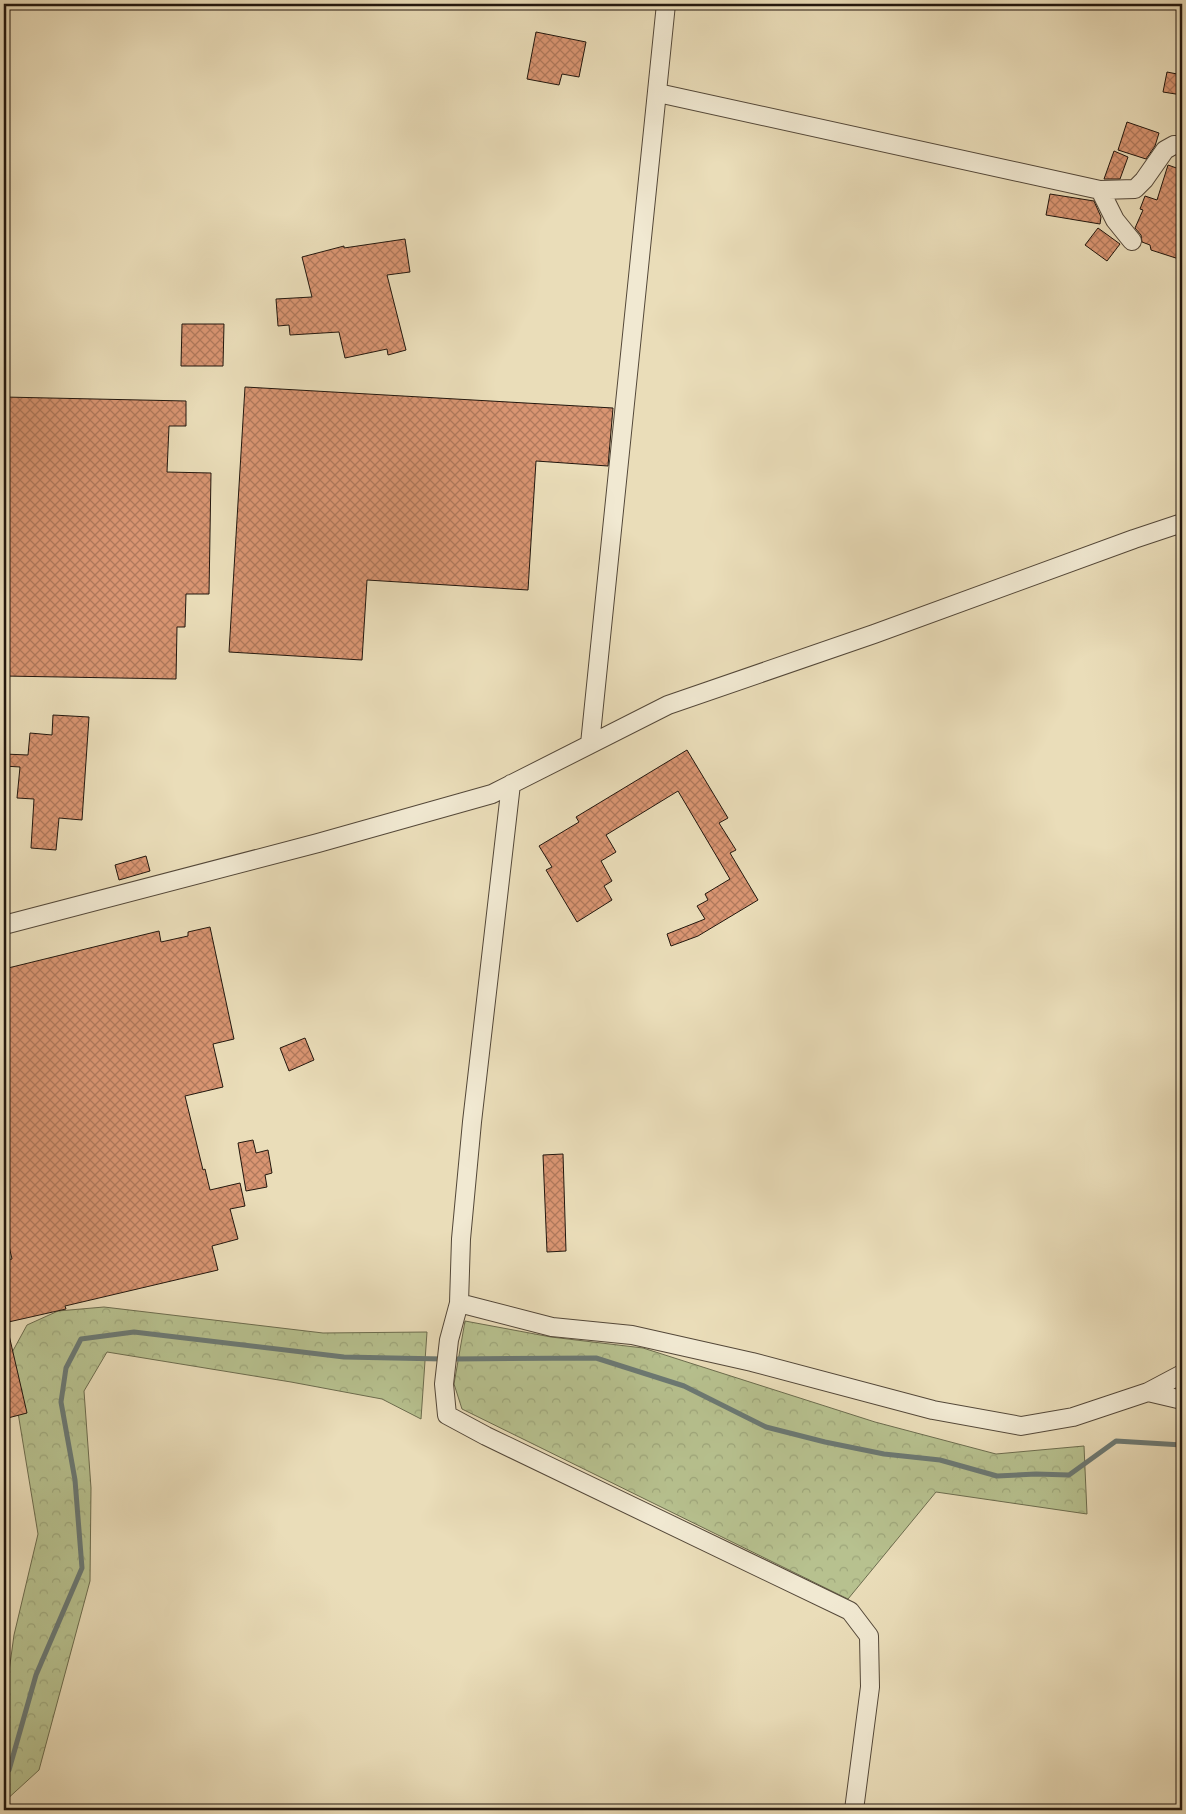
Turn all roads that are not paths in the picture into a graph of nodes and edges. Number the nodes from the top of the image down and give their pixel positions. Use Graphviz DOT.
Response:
graph roads {
  1 [pos="666,4"];
  2 [pos="658,94"];
  3 [pos="1182,145"];
  4 [pos="1100,190"];
  5 [pos="1132,241"];
  6 [pos="1182,523"];
  7 [pos="590,744"];
  8 [pos="511,784"];
  9 [pos="4,925"];
  10 [pos="459,1303"];
  11 [pos="1182,1374"];
  12 [pos="1148,1392"];
  13 [pos="1182,1400"];
  14 [pos="854,1810"];
  1 -- 2 [label="street"];
  2 -- 4 [label="street"];
  2 -- 7 [label="street"];
  3 -- 4 [label="street"];
  4 -- 5 [label="street"];
  6 -- 7 [label="street"];
  7 -- 8 [label="street"];
  8 -- 9 [label="street"];
  8 -- 10 [label="street"];
  10 -- 12 [label="street"];
  10 -- 14 [label="street"];
  11 -- 12 [label="street"];
  12 -- 13 [label="street"];
}
